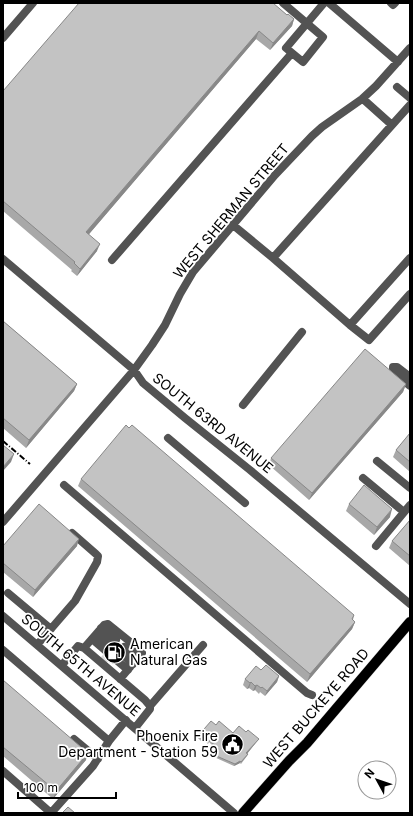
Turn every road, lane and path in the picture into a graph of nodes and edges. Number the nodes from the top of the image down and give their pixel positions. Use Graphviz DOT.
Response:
graph roads {
  1 [pos="33,3"];
  2 [pos="283,3"];
  3 [pos="324,3"];
  4 [pos="329,3"];
  5 [pos="391,3"];
  6 [pos="395,3"];
  7 [pos="307,23"];
  8 [pos="3,38"];
  9 [pos="409,51"];
  10 [pos="292,53"];
  11 [pos="398,62"];
  12 [pos="397,87"];
  13 [pos="410,98"];
  14 [pos="363,99"];
  15 [pos="410,105"];
  16 [pos="392,125"];
  17 [pos="233,225"];
  18 [pos="273,258"];
  19 [pos="410,258"];
  20 [pos="3,260"];
  21 [pos="112,260"];
  22 [pos="410,294"];
  23 [pos="350,325"];
  24 [pos="302,332"];
  25 [pos="134,370"];
  26 [pos="410,377"];
  27 [pos="410,386"];
  28 [pos="243,405"];
  29 [pos="168,438"];
  30 [pos="377,461"];
  31 [pos="363,478"];
  32 [pos="64,485"];
  33 [pos="410,488"];
  34 [pos="245,503"];
  35 [pos="410,505"];
  36 [pos="404,512"];
  37 [pos="3,522"];
  38 [pos="68,530"];
  39 [pos="376,546"];
  40 [pos="8,592"];
  41 [pos="410,604"];
  42 [pos="3,616"];
  43 [pos="410,622"];
  44 [pos="51,628"];
  45 [pos="92,638"];
  46 [pos="37,644"];
  47 [pos="203,645"];
  48 [pos="3,650"];
  49 [pos="62,666"];
  50 [pos="129,669"];
  51 [pos="312,694"];
  52 [pos="150,706"];
  53 [pos="126,720"];
  54 [pos="135,728"];
  55 [pos="74,739"];
  56 [pos="108,741"];
  57 [pos="98,759"];
  58 [pos="3,771"];
  59 [pos="51,813"];
  60 [pos="234,813"];
  61 [pos="243,813"];
  1 -- 8 [label="street"];
  2 -- 7 [label="street"];
  3 -- 7 [label="street"];
  4 -- 11 [label="street"];
  5 -- 6 [label="street"];
  7 -- 10 [label="street"];
  7 -- 10 [label="street"];
  9 -- 11 [label="street, WEST SHERMAN STREET"];
  10 -- 21 [label="street"];
  11 -- 14 [label="street, WEST SHERMAN STREET"];
  12 -- 13 [label="street"];
  14 -- 16 [label="street"];
  14 -- 17 [label="street, WEST SHERMAN STREET"];
  15 -- 16 [label="street"];
  16 -- 18 [label="street"];
  17 -- 18 [label="street"];
  17 -- 25 [label="street, WEST SHERMAN STREET"];
  18 -- 23 [label="street"];
  19 -- 23 [label="street"];
  20 -- 25 [label="street, SOUTH 63RD AVENUE"];
  22 -- 23 [label="street"];
  24 -- 28 [label="street"];
  25 -- 37 [label="street, WEST SHERMAN STREET"];
  25 -- 41 [label="street, SOUTH 63RD AVENUE"];
  26 -- 27 [label="street"];
  29 -- 34 [label="street"];
  30 -- 33 [label="street"];
  31 -- 36 [label="street"];
  32 -- 51 [label="street"];
  35 -- 36 [label="street"];
  36 -- 39 [label="street"];
  38 -- 44 [label="street"];
  40 -- 44 [label="street"];
  42 -- 46 [label="street, SOUTH 65TH AVENUE"];
  43 -- 61 [label="main road, WEST BUCKEYE ROAD"];
  44 -- 46 [label="street"];
  45 -- 45 [label="street"];
  45 -- 49 [label="street"];
  45 -- 50 [label="street"];
  45 -- 50 [label="street"];
  46 -- 49 [label="street, SOUTH 65TH AVENUE"];
  47 -- 52 [label="street"];
  48 -- 56 [label="street"];
  49 -- 53 [label="street, SOUTH 65TH AVENUE"];
  50 -- 50 [label="street"];
  50 -- 52 [label="street"];
  52 -- 54 [label="street"];
  53 -- 54 [label="street, SOUTH 65TH AVENUE"];
  53 -- 56 [label="street"];
  54 -- 60 [label="street, SOUTH 65TH AVENUE"];
  55 -- 57 [label="street"];
  56 -- 57 [label="street"];
  57 -- 59 [label="street"];
  58 -- 59 [label="street"];
}
